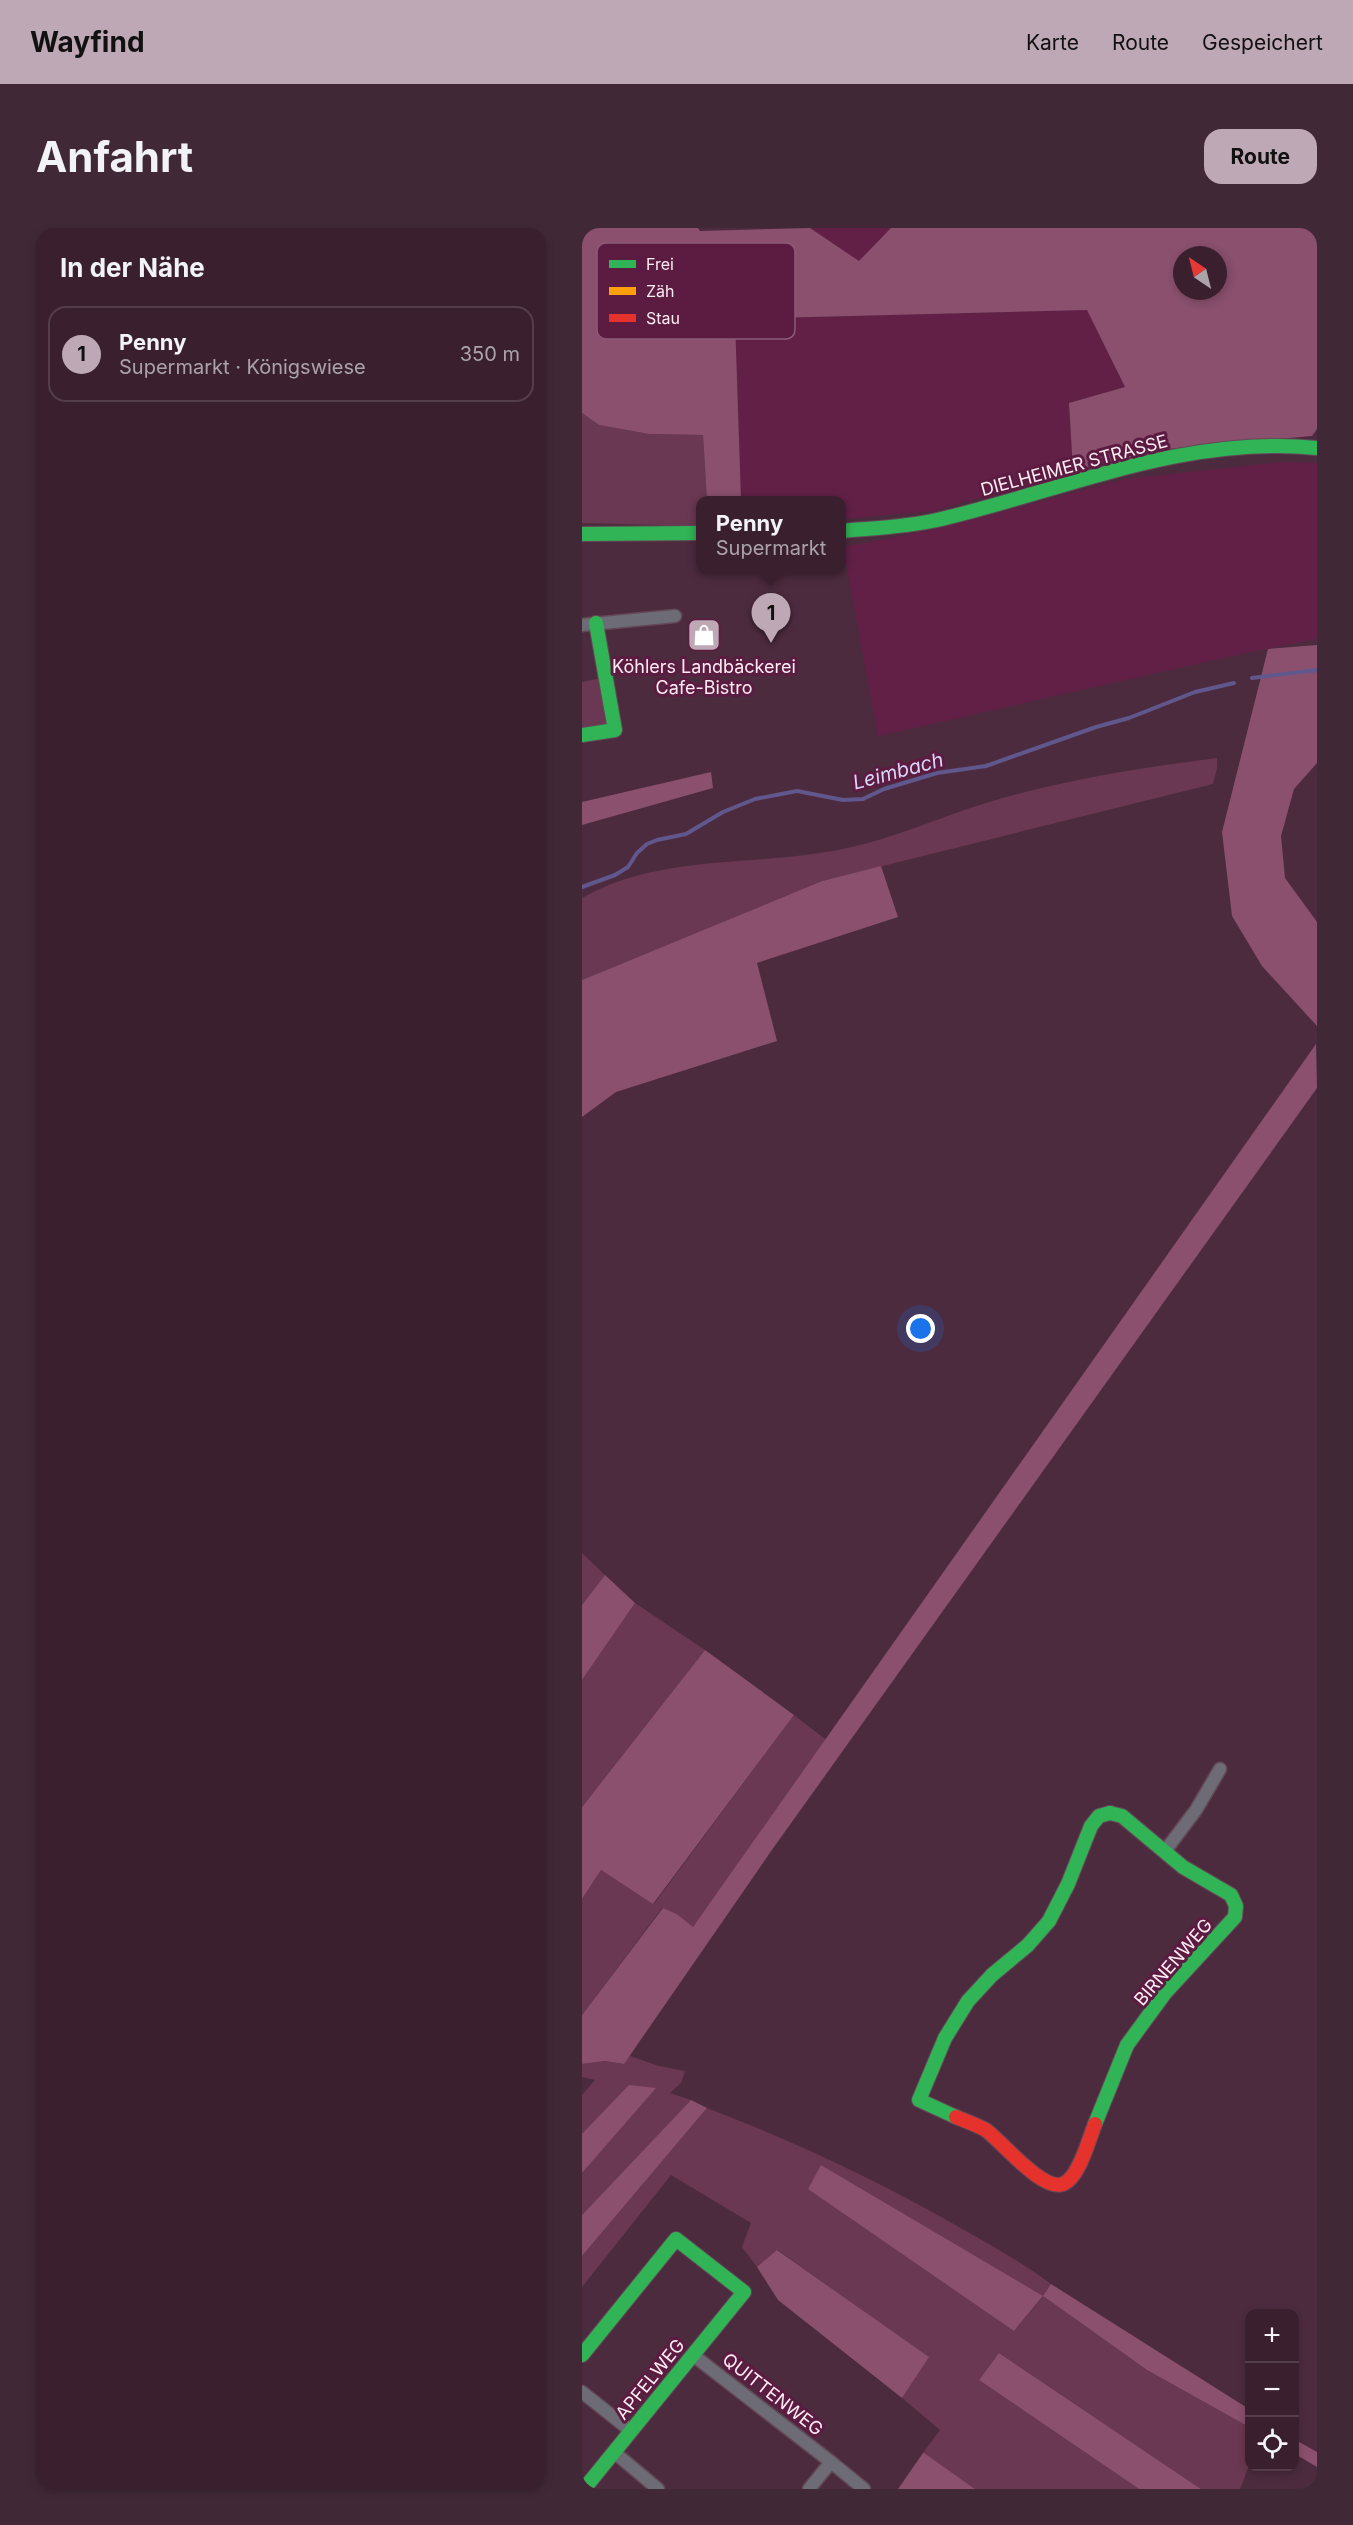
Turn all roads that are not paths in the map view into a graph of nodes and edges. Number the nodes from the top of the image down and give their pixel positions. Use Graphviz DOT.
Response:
graph roads {
  1 [pos="1317,448"];
  2 [pos="846,531"];
  3 [pos="696,533"];
  4 [pos="582,534"];
  5 [pos="675,616"];
  6 [pos="589,624"];
  7 [pos="582,735"];
  8 [pos="1220,1769"];
  9 [pos="1165,1851"];
  10 [pos="582,2355"];
  11 [pos="693,2355"];
  12 [pos="582,2392"];
  13 [pos="632,2431"];
  14 [pos="614,2452"];
  15 [pos="831,2462"];
  16 [pos="584,2489"];
  17 [pos="658,2489"];
  18 [pos="808,2489"];
  19 [pos="864,2489"];
  1 -- 2 [label="street, DIELHEIMER STRASSE"];
  3 -- 4 [label="street"];
  5 -- 6 [label="street"];
  6 -- 7 [label="street"];
  8 -- 9 [label="street"];
  9 -- 9 [label="street, BIRNENWEG"];
  10 -- 11 [label="street, APFELWEG"];
  11 -- 13 [label="street, APFELWEG"];
  11 -- 15 [label="street, QUITTENWEG"];
  12 -- 13 [label="street"];
  13 -- 14 [label="street, APFELWEG"];
  14 -- 16 [label="street, APFELWEG"];
  14 -- 17 [label="street"];
  15 -- 18 [label="street"];
  15 -- 19 [label="street, QUITTENWEG"];
}
